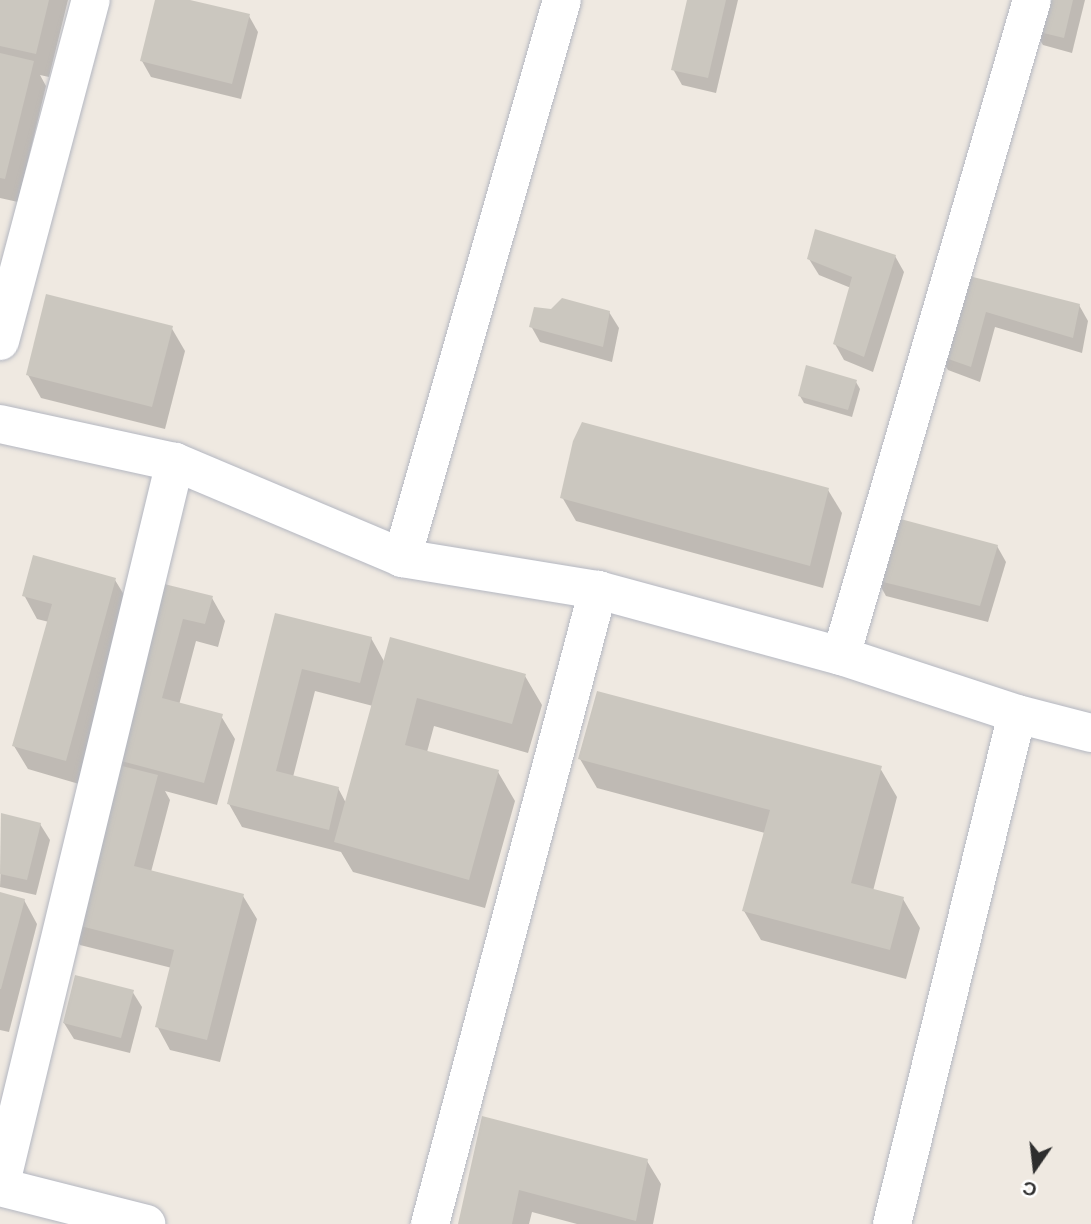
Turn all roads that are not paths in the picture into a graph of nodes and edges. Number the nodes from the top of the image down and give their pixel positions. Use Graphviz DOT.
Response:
graph roads {
  1 [pos="91,0"];
  2 [pos="562,0"];
  3 [pos="1032,0"];
  4 [pos="0,341"];
  5 [pos="0,424"];
  6 [pos="175,462"];
  7 [pos="402,558"];
  8 [pos="598,590"];
  9 [pos="841,656"];
  10 [pos="1017,714"];
  11 [pos="1091,733"];
  12 [pos="0,1187"];
  13 [pos="146,1224"];
  14 [pos="430,1224"];
  15 [pos="892,1224"];
  1 -- 4 [label="street"];
  2 -- 7 [label="street"];
  3 -- 9 [label="street"];
  5 -- 6 [label="street"];
  6 -- 7 [label="street"];
  6 -- 12 [label="street"];
  7 -- 8 [label="street"];
  8 -- 9 [label="street"];
  8 -- 14 [label="street"];
  9 -- 10 [label="street"];
  10 -- 11 [label="street"];
  10 -- 15 [label="street"];
  12 -- 13 [label="street"];
}
